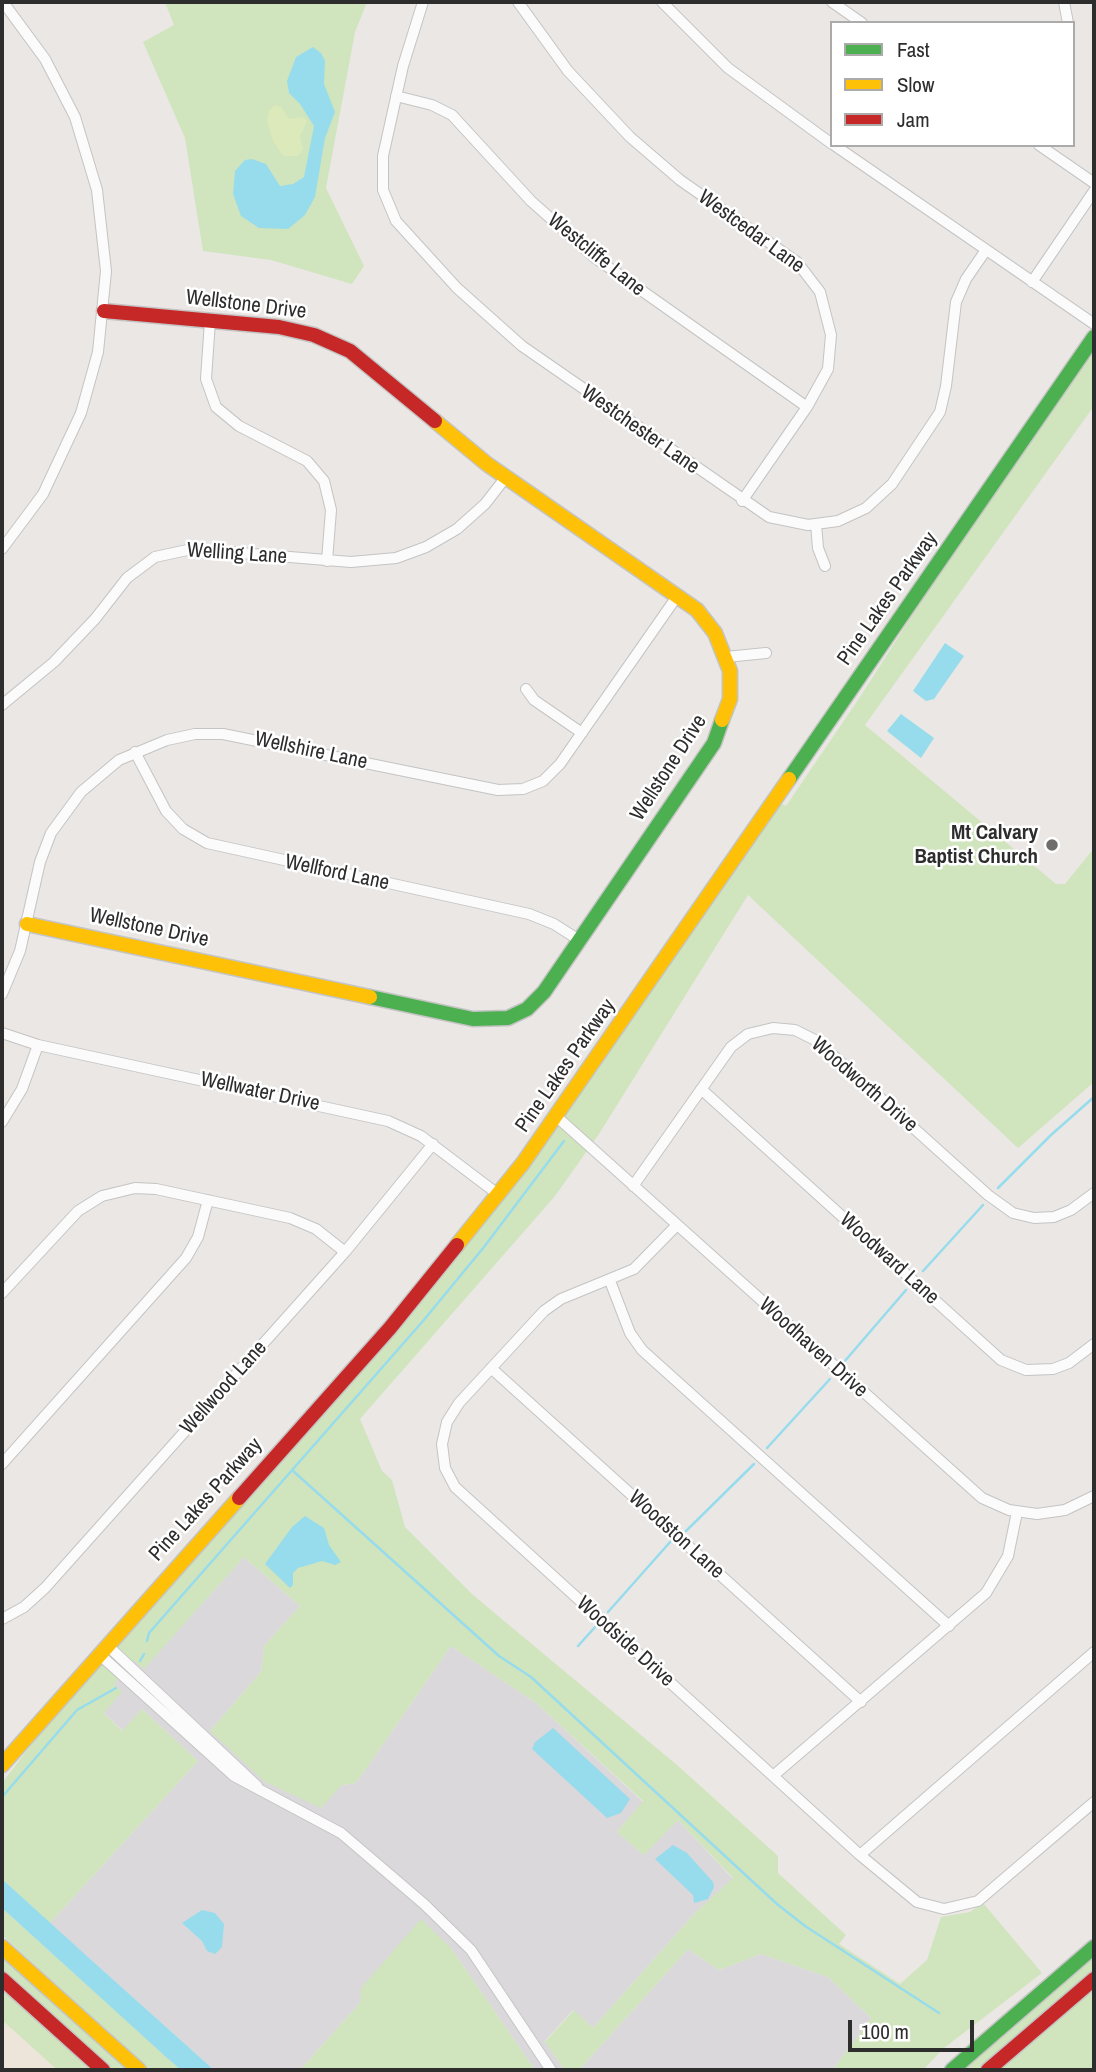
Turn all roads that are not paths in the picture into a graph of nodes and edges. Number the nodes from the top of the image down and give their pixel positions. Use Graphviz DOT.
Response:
graph roads {
  1 [pos="3,2"];
  2 [pos="424,2"];
  3 [pos="518,2"];
  4 [pos="662,2"];
  5 [pos="832,2"];
  6 [pos="1064,2"];
  7 [pos="859,21"];
  8 [pos="1068,21"];
  9 [pos="396,96"];
  10 [pos="830,142"];
  11 [pos="837,147"];
  12 [pos="1043,147"];
  13 [pos="1094,183"];
  14 [pos="1094,191"];
  15 [pos="986,250"];
  16 [pos="1032,282"];
  17 [pos="104,311"];
  18 [pos="210,321"];
  19 [pos="1094,324"];
  20 [pos="1094,337"];
  21 [pos="807,407"];
  22 [pos="506,477"];
  23 [pos="743,501"];
  24 [pos="816,524"];
  25 [pos="2,549"];
  26 [pos="327,561"];
  27 [pos="825,566"];
  28 [pos="678,595"];
  29 [pos="766,653"];
  30 [pos="726,657"];
  31 [pos="526,689"];
  32 [pos="2,705"];
  33 [pos="582,733"];
  34 [pos="135,752"];
  35 [pos="27,924"];
  36 [pos="579,940"];
  37 [pos="2,994"];
  38 [pos="2,1033"];
  39 [pos="37,1045"];
  40 [pos="701,1089"];
  41 [pos="557,1117"];
  42 [pos="2,1122"];
  43 [pos="433,1144"];
  44 [pos="633,1186"];
  45 [pos="1094,1193"];
  46 [pos="499,1195"];
  47 [pos="208,1200"];
  48 [pos="677,1225"];
  49 [pos="345,1252"];
  50 [pos="610,1281"];
  51 [pos="2,1293"];
  52 [pos="1094,1344"];
  53 [pos="491,1368"];
  54 [pos="2,1464"];
  55 [pos="1094,1496"];
  56 [pos="1017,1512"];
  57 [pos="2,1619"];
  58 [pos="949,1626"];
  59 [pos="103,1649"];
  60 [pos="1094,1652"];
  61 [pos="861,1702"];
  62 [pos="2,1765"];
  63 [pos="773,1776"];
  64 [pos="1094,1802"];
  65 [pos="860,1855"];
  66 [pos="2,1947"];
  67 [pos="1094,1947"];
  68 [pos="2,1979"];
  69 [pos="1094,1979"];
  70 [pos="103,2070"];
  71 [pos="139,2070"];
  72 [pos="551,2070"];
  73 [pos="952,2070"];
  74 [pos="988,2070"];
  1 -- 17 [label="street"];
  2 -- 9 [label="street, Westchester Lane"];
  3 -- 21 [label="street, Westcedar Lane"];
  4 -- 10 [label="street"];
  5 -- 7 [label="street"];
  6 -- 8 [label="street"];
  9 -- 21 [label="street, Westcliffe Lane"];
  9 -- 23 [label="street, Westchester Lane"];
  11 -- 15 [label="street"];
  12 -- 13 [label="street"];
  14 -- 16 [label="street"];
  15 -- 16 [label="street"];
  15 -- 24 [label="street, Westchester Lane"];
  16 -- 19 [label="street"];
  17 -- 18 [label="street, Wellstone Drive"];
  17 -- 25 [label="street"];
  18 -- 22 [label="street, Wellstone Drive"];
  18 -- 26 [label="street"];
  20 -- 41 [label="street, Pine Lakes Parkway"];
  21 -- 23 [label="street, Westcedar Lane"];
  22 -- 26 [label="street, Welling Lane"];
  22 -- 28 [label="street, Wellstone Drive"];
  23 -- 24 [label="street, Westchester Lane"];
  24 -- 27 [label="street"];
  26 -- 32 [label="street, Welling Lane"];
  28 -- 30 [label="street, Wellstone Drive"];
  28 -- 33 [label="street, Wellshire Lane"];
  29 -- 30 [label="street"];
  30 -- 36 [label="street, Wellstone Drive"];
  31 -- 33 [label="street"];
  33 -- 34 [label="street, Wellshire Lane"];
  34 -- 35 [label="street, Wellshire Lane"];
  34 -- 36 [label="street, Wellford Lane"];
  35 -- 36 [label="street, Wellstone Drive"];
  35 -- 37 [label="street, Wellshire Lane"];
  38 -- 39 [label="street, Wellwater Drive"];
  39 -- 42 [label="street"];
  39 -- 43 [label="street, Wellwater Drive"];
  40 -- 44 [label="street, Woodworth Drive"];
  40 -- 45 [label="street, Woodworth Drive"];
  40 -- 52 [label="street, Woodward Lane"];
  41 -- 44 [label="street, Woodhaven Drive"];
  41 -- 46 [label="street, Pine Lakes Parkway"];
  43 -- 46 [label="street, Wellwater Drive"];
  43 -- 49 [label="street, Wellwood Lane"];
  44 -- 48 [label="street, Woodhaven Drive"];
  46 -- 59 [label="street, Pine Lakes Parkway"];
  47 -- 49 [label="street"];
  47 -- 51 [label="street"];
  47 -- 54 [label="street"];
  48 -- 50 [label="street, Woodside Drive"];
  48 -- 56 [label="street, Woodhaven Drive"];
  49 -- 57 [label="street, Wellwood Lane"];
  50 -- 53 [label="street, Woodside Drive"];
  50 -- 58 [label="street"];
  53 -- 61 [label="street, Woodston Lane"];
  53 -- 63 [label="street, Woodside Drive"];
  55 -- 56 [label="street, Woodhaven Drive"];
  56 -- 58 [label="street"];
  58 -- 61 [label="street"];
  59 -- 62 [label="street, Pine Lakes Parkway"];
  59 -- 72 [label="street"];
  60 -- 65 [label="street"];
  61 -- 63 [label="street"];
  63 -- 65 [label="street, Woodside Drive"];
  64 -- 65 [label="street, Woodside Drive"];
  66 -- 71 [label="street"];
  67 -- 73 [label="street"];
  68 -- 70 [label="street"];
  69 -- 74 [label="street"];
}
